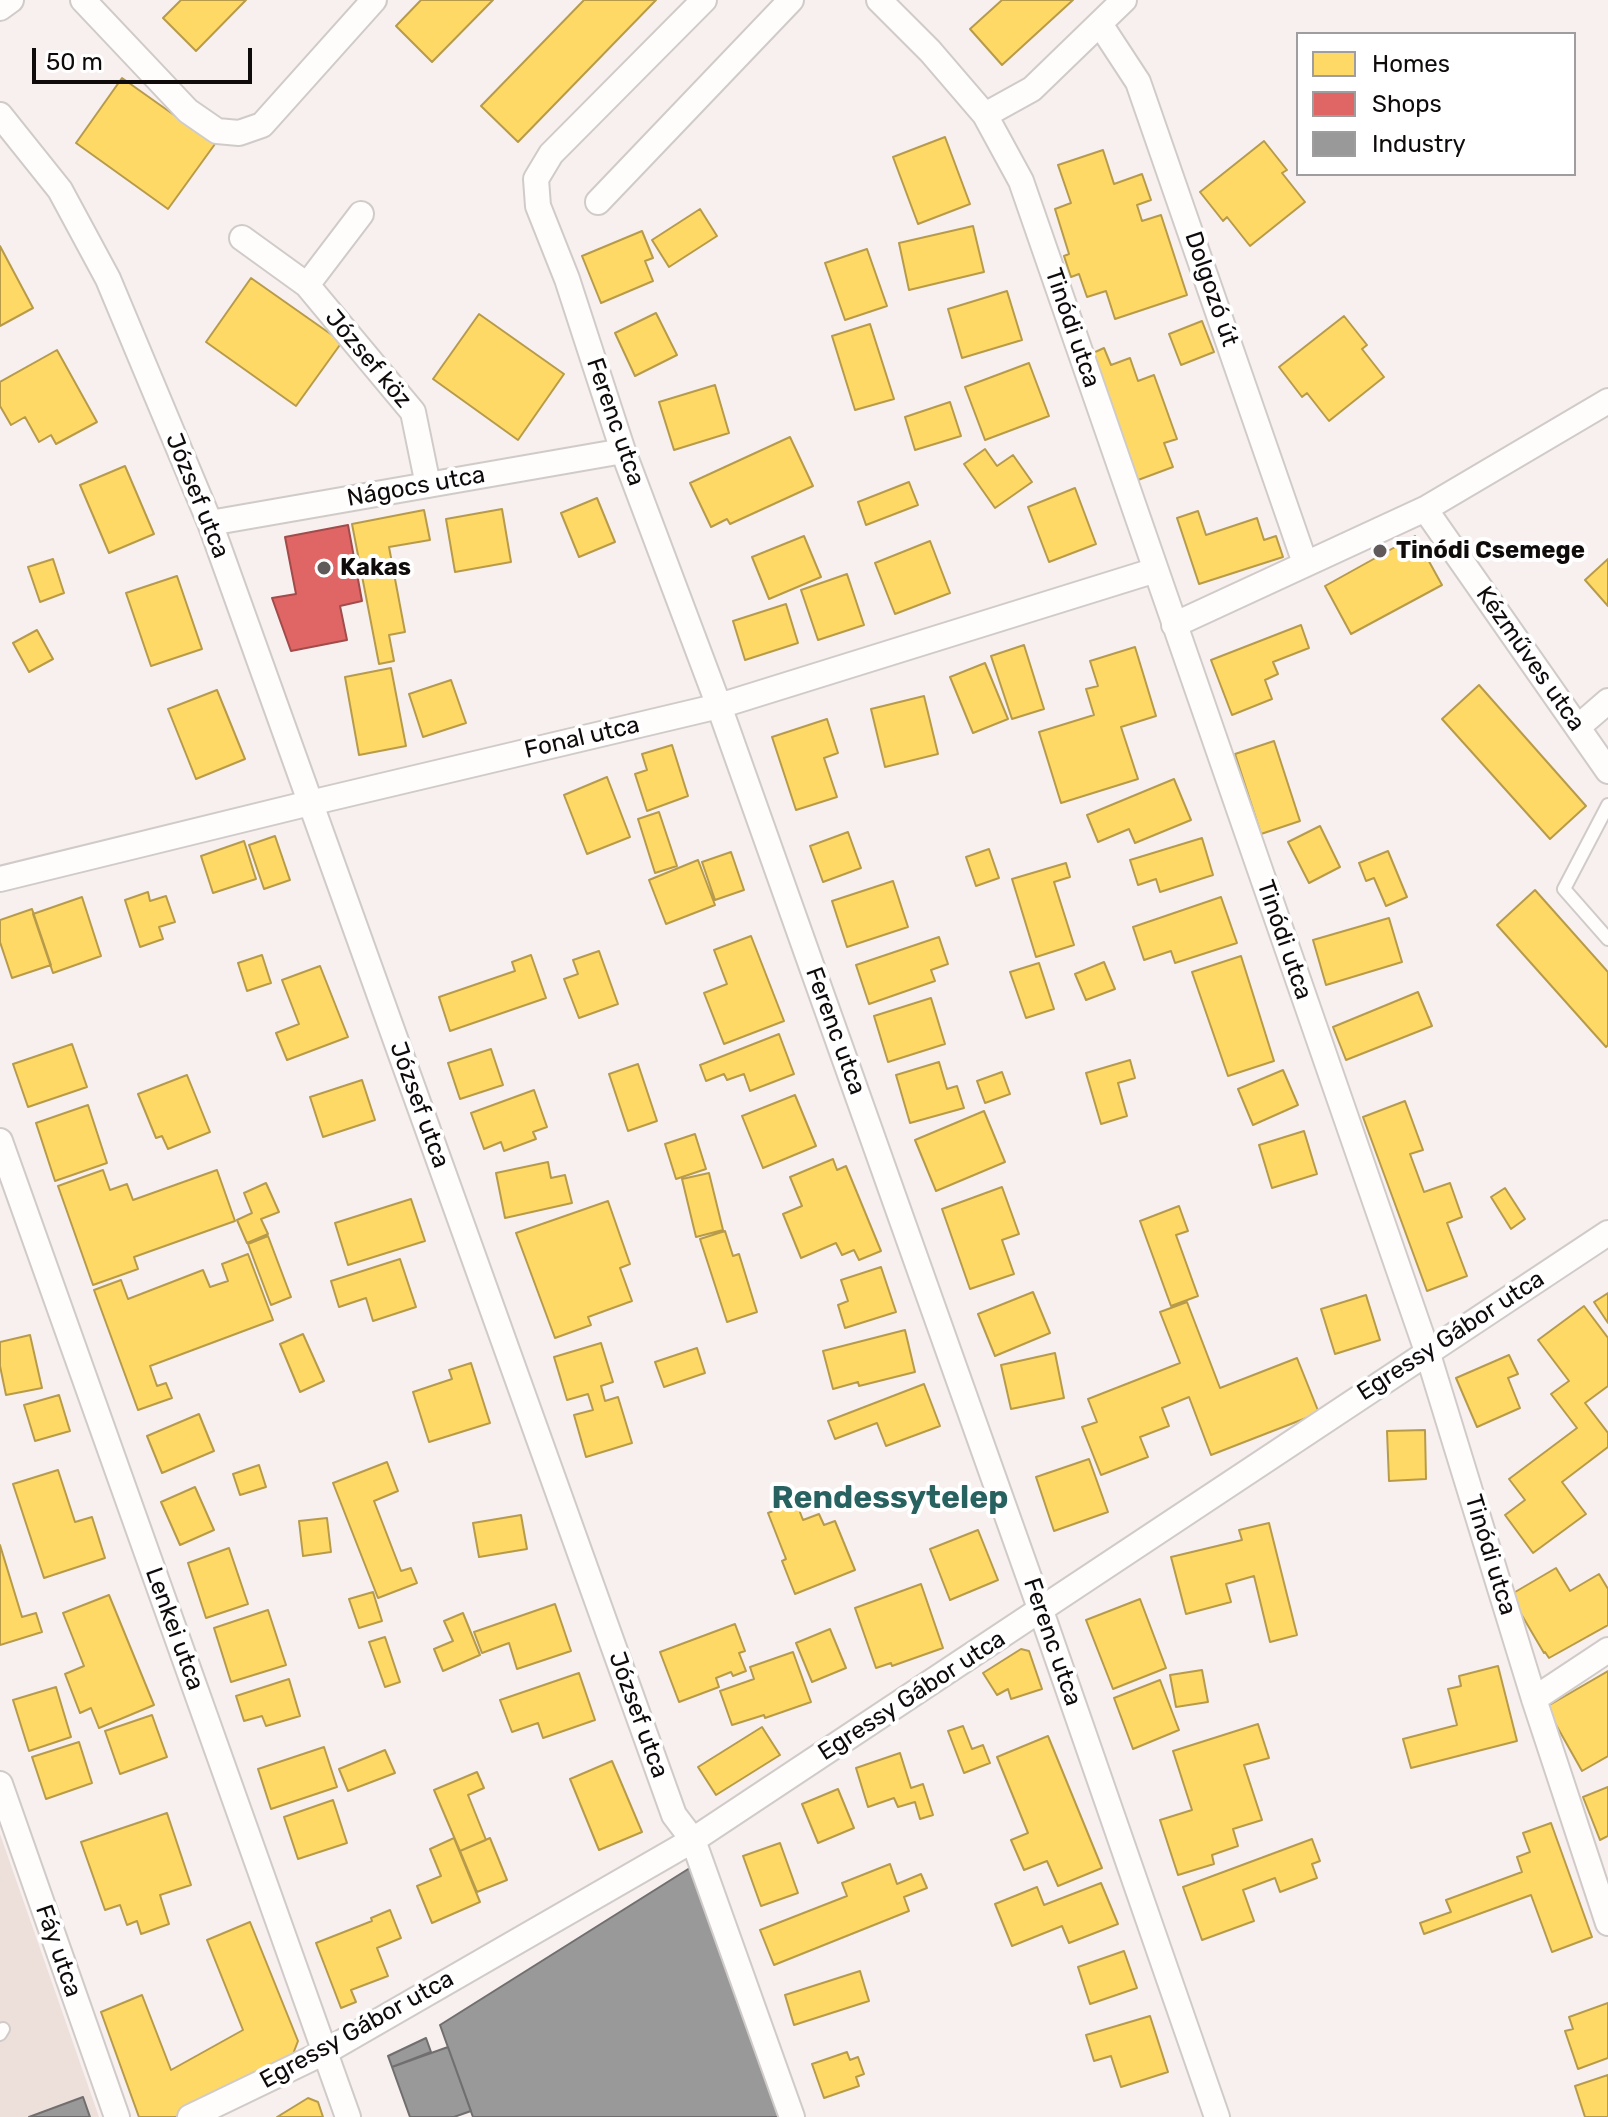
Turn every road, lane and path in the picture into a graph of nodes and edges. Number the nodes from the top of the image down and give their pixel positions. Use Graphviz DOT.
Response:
graph roads {
  1 [pos="11,0"];
  2 [pos="83,0"];
  3 [pos="374,0"];
  4 [pos="704,0"];
  5 [pos="791,0"];
  6 [pos="879,0"];
  7 [pos="1124,0"];
  8 [pos="0,8"];
  9 [pos="1100,24"];
  10 [pos="0,115"];
  11 [pos="985,115"];
  12 [pos="598,202"];
  13 [pos="361,214"];
  14 [pos="242,238"];
  15 [pos="307,285"];
  16 [pos="1608,401"];
  17 [pos="623,451"];
  18 [pos="428,485"];
  19 [pos="1425,509"];
  20 [pos="210,523"];
  21 [pos="1305,563"];
  22 [pos="1156,570"];
  23 [pos="1174,625"];
  24 [pos="1608,701"];
  25 [pos="719,706"];
  26 [pos="1578,727"];
  27 [pos="1608,771"];
  28 [pos="310,803"];
  29 [pos="1608,805"];
  30 [pos="0,879"];
  31 [pos="1608,939"];
  32 [pos="0,1141"];
  33 [pos="1608,1233"];
  34 [pos="1427,1351"];
  35 [pos="1041,1611"];
  36 [pos="1608,1650"];
  37 [pos="1534,1699"];
  38 [pos="0,1784"];
  39 [pos="693,1840"];
  40 [pos="1608,1923"];
  41 [pos="325,2052"];
  42 [pos="117,2117"];
  43 [pos="190,2117"];
  44 [pos="348,2117"];
  45 [pos="792,2117"];
  46 [pos="1217,2117"];
  1 -- 8 [label="street"];
  2 -- 3 [label="street"];
  4 -- 17 [label="street, Ferenc utca"];
  5 -- 12 [label="street"];
  6 -- 11 [label="street, Tinódi utca"];
  7 -- 9 [label="street"];
  9 -- 11 [label="street"];
  9 -- 21 [label="street, Dolgozó út"];
  10 -- 20 [label="street, József utca"];
  11 -- 22 [label="street, Tinódi utca"];
  13 -- 15 [label="street"];
  14 -- 15 [label="street, József köz"];
  15 -- 18 [label="street, József köz"];
  16 -- 19 [label="street"];
  17 -- 18 [label="street, Nágocs utca"];
  17 -- 25 [label="street, Ferenc utca"];
  18 -- 20 [label="street, Nágocs utca"];
  19 -- 21 [label="street"];
  19 -- 26 [label="street, Kézműves utca"];
  20 -- 28 [label="street, József utca"];
  21 -- 23 [label="street"];
  22 -- 23 [label="street, Tinódi utca"];
  22 -- 25 [label="street, Fonal utca"];
  23 -- 34 [label="street, Tinódi utca"];
  24 -- 26 [label="street"];
  25 -- 28 [label="street, Fonal utca"];
  25 -- 35 [label="street, Ferenc utca"];
  26 -- 27 [label="street, Kézműves utca"];
  28 -- 30 [label="street, Fonal utca"];
  28 -- 39 [label="street, József utca"];
  29 -- 31 [label="lane"];
  32 -- 41 [label="street, Lenkei utca"];
  33 -- 34 [label="street, Egressy Gábor utca"];
  34 -- 35 [label="street, Egressy Gábor utca"];
  34 -- 37 [label="street, Tinódi utca"];
  35 -- 39 [label="street, Egressy Gábor utca"];
  35 -- 46 [label="street, Ferenc utca"];
  36 -- 37 [label="street"];
  37 -- 40 [label="street, Tinódi utca"];
  38 -- 42 [label="street, Fáy utca"];
  39 -- 41 [label="street, Egressy Gábor utca"];
  39 -- 45 [label="street, József utca"];
  41 -- 43 [label="street, Egressy Gábor utca"];
  41 -- 44 [label="street, Lenkei utca"];
}
